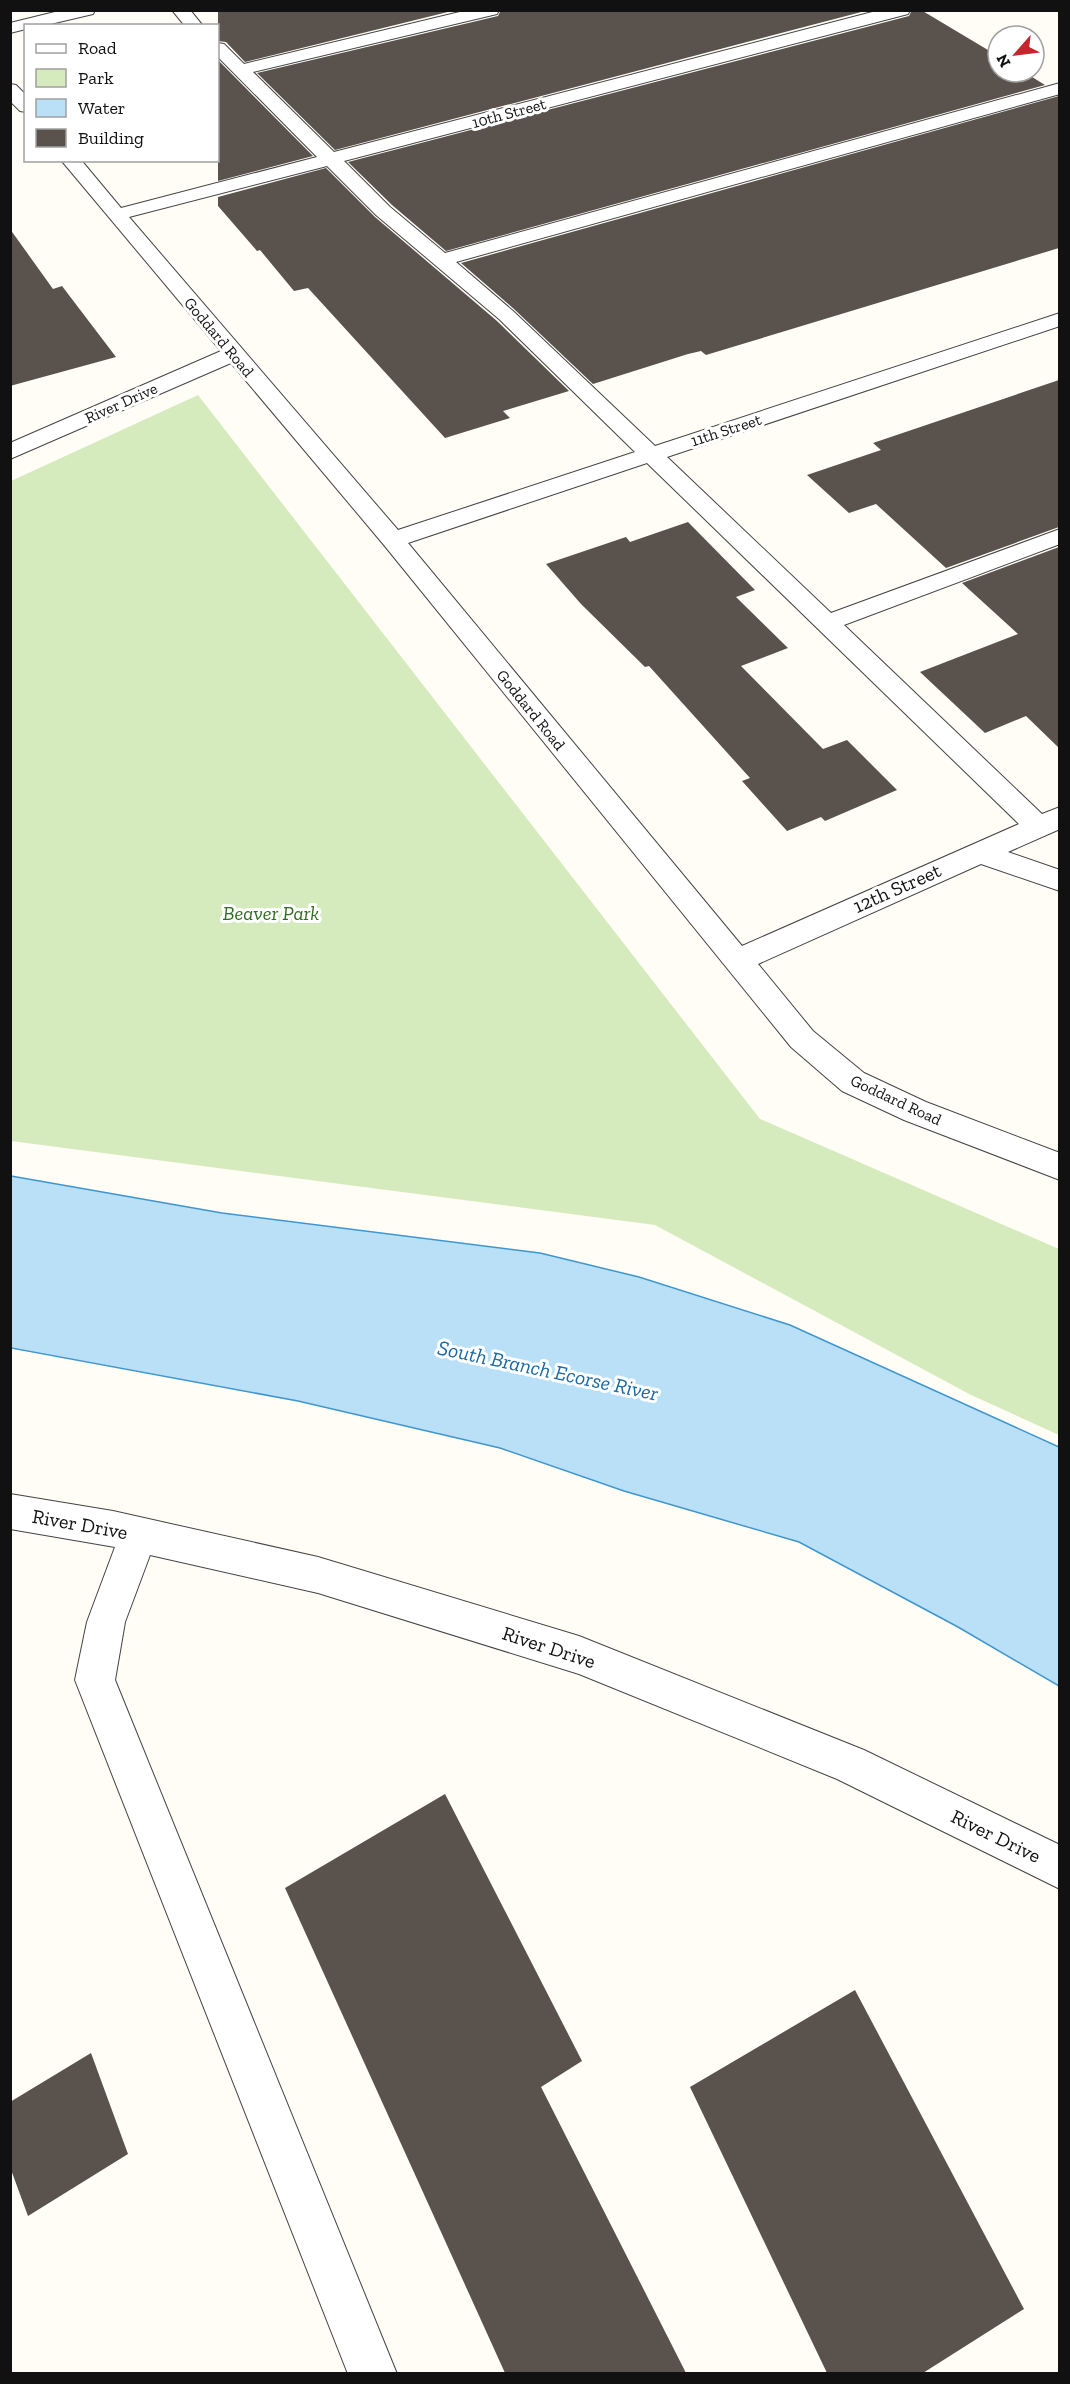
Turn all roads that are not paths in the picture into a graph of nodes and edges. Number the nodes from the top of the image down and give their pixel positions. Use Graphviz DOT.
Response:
graph roads {
  1 [pos="87,10"];
  2 [pos="180,10"];
  3 [pos="491,10"];
  4 [pos="902,10"];
  5 [pos="27,24"];
  6 [pos="193,24"];
  7 [pos="219,49"];
  8 [pos="241,70"];
  9 [pos="1059,88"];
  10 [pos="10,89"];
  11 [pos="24,105"];
  12 [pos="331,159"];
  13 [pos="72,162"];
  14 [pos="116,215"];
  15 [pos="441,260"];
  16 [pos="1059,320"];
  17 [pos="232,354"];
  18 [pos="10,452"];
  19 [pos="651,455"];
  20 [pos="1059,536"];
  21 [pos="393,540"];
  22 [pos="827,624"];
  23 [pos="1048,821"];
  24 [pos="978,852"];
  25 [pos="1059,881"];
  26 [pos="736,961"];
  27 [pos="1059,1167"];
  28 [pos="10,1511"];
  29 [pos="139,1535"];
  30 [pos="1059,1868"];
  31 [pos="373,2373"];
  1 -- 5 [label="street"];
  2 -- 6 [label="street"];
  3 -- 8 [label="street"];
  4 -- 12 [label="street, 10th Street"];
  7 -- 8 [label="street"];
  8 -- 12 [label="street"];
  9 -- 15 [label="street"];
  10 -- 11 [label="street"];
  12 -- 14 [label="street, 10th Street"];
  12 -- 15 [label="street"];
  13 -- 14 [label="street, Goddard Road"];
  14 -- 17 [label="street, Goddard Road"];
  15 -- 19 [label="street"];
  16 -- 19 [label="street, 11th Street"];
  17 -- 18 [label="street, River Drive"];
  17 -- 21 [label="street, Goddard Road"];
  19 -- 21 [label="street, 11th Street"];
  19 -- 22 [label="street"];
  20 -- 22 [label="street"];
  21 -- 26 [label="street, Goddard Road"];
  22 -- 23 [label="street"];
  23 -- 24 [label="street, 12th Street"];
  24 -- 25 [label="street"];
  24 -- 26 [label="street, 12th Street"];
  26 -- 27 [label="street, Goddard Road"];
  28 -- 29 [label="street, River Drive"];
  29 -- 30 [label="street, River Drive"];
  29 -- 31 [label="street"];
}
